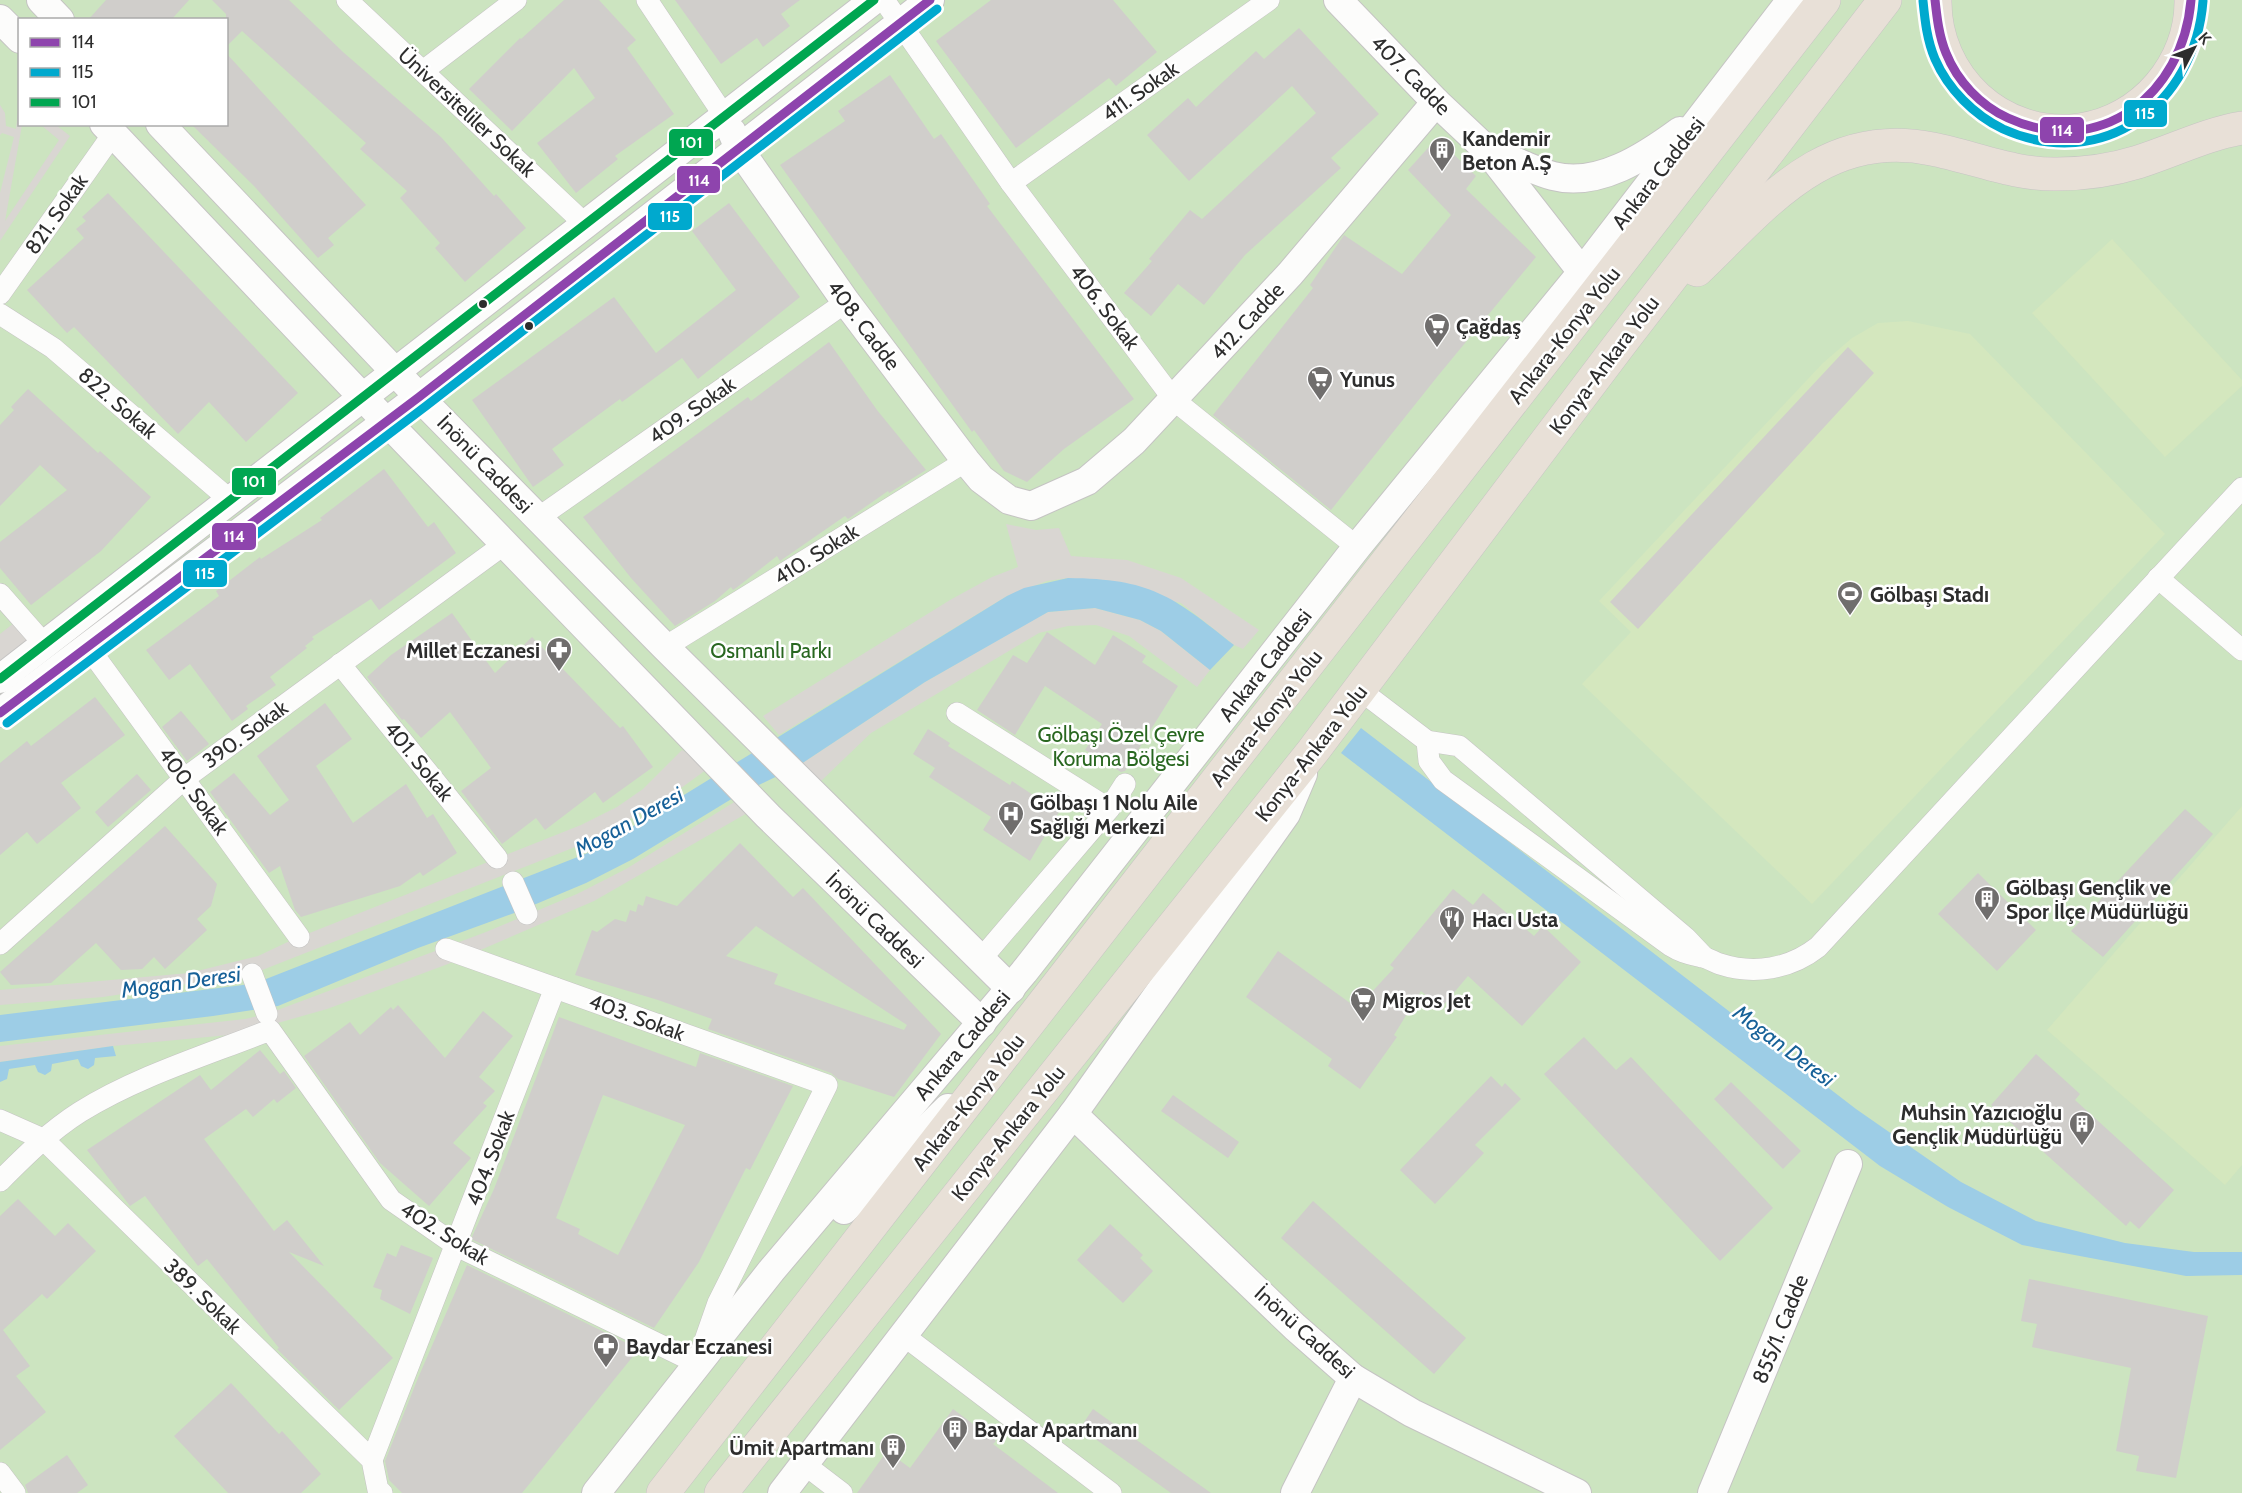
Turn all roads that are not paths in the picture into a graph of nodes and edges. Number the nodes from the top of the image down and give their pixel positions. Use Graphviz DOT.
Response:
graph roads {
  1 [pos="41,0"];
  2 [pos="347,0"];
  3 [pos="516,0"];
  4 [pos="647,0"];
  5 [pos="874,0"];
  6 [pos="884,0"];
  7 [pos="930,0"];
  8 [pos="1269,0"];
  9 [pos="1338,0"];
  10 [pos="1791,0"];
  11 [pos="1824,0"];
  12 [pos="1885,0"];
  13 [pos="1935,0"];
  14 [pos="2191,0"];
  15 [pos="58,18"];
  16 [pos="0,19"];
  17 [pos="900,23"];
  18 [pos="18,37"];
  19 [pos="423,71"];
  20 [pos="1436,102"];
  21 [pos="1703,114"];
  22 [pos="725,117"];
  23 [pos="162,126"];
  24 [pos="2242,128"];
  25 [pos="108,129"];
  26 [pos="739,148"];
  27 [pos="1486,149"];
  28 [pos="1011,183"];
  29 [pos="586,225"];
  30 [pos="1582,272"];
  31 [pos="0,294"];
  32 [pos="846,302"];
  33 [pos="0,314"];
  34 [pos="1620,344"];
  35 [pos="395,371"];
  36 [pos="363,397"];
  37 [pos="419,397"];
  38 [pos="1174,400"];
  39 [pos="386,422"];
  40 [pos="966,461"];
  41 [pos="2242,488"];
  42 [pos="230,500"];
  43 [pos="1030,506"];
  44 [pos="538,518"];
  45 [pos="506,543"];
  46 [pos="1357,547"];
  47 [pos="2158,578"];
  48 [pos="0,594"];
  49 [pos="45,645"];
  50 [pos="88,647"];
  51 [pos="665,647"];
  52 [pos="2242,650"];
  53 [pos="340,664"];
  54 [pos="0,679"];
  55 [pos="1360,690"];
  56 [pos="0,713"];
  57 [pos="957,713"];
  58 [pos="734,716"];
  59 [pos="1427,741"];
  60 [pos="698,743"];
  61 [pos="1313,751"];
  62 [pos="185,778"];
  63 [pos="1125,784"];
  64 [pos="805,786"];
  65 [pos="1109,809"];
  66 [pos="768,816"];
  67 [pos="497,858"];
  68 [pos="513,882"];
  69 [pos="527,914"];
  70 [pos="299,937"];
  71 [pos="0,944"];
  72 [pos="446,949"];
  73 [pos="1704,957"];
  74 [pos="981,959"];
  75 [pos="252,974"];
  76 [pos="555,988"];
  77 [pos="1011,988"];
  78 [pos="267,1014"];
  79 [pos="982,1023"];
  80 [pos="1011,1046"];
  81 [pos="1073,1114"];
  82 [pos="0,1120"];
  83 [pos="43,1139"];
  84 [pos="1848,1164"];
  85 [pos="0,1181"];
  86 [pos="457,1246"];
  87 [pos="729,1323"];
  88 [pos="903,1335"];
  89 [pos="697,1363"];
  90 [pos="1353,1378"];
  91 [pos="372,1460"];
  92 [pos="804,1464"];
  93 [pos="0,1473"];
  94 [pos="378,1492"];
  95 [pos="15,1493"];
  96 [pos="596,1493"];
  97 [pos="663,1493"];
  98 [pos="721,1493"];
  99 [pos="782,1493"];
  100 [pos="842,1493"];
  101 [pos="1111,1493"];
  102 [pos="1295,1493"];
  103 [pos="1577,1493"];
  104 [pos="1712,1493"];
  1 -- 15 [label="street"];
  2 -- 19 [label="street, Üniversiteliler Sokak"];
  3 -- 19 [label="street"];
  4 -- 22 [label="street"];
  5 -- 22 [label="street"];
  6 -- 17 [label="street, 406. Sokak"];
  7 -- 17 [label="street"];
  8 -- 28 [label="street, 411. Sokak"];
  9 -- 20 [label="street, 407. Cadde"];
  10 -- 21 [label="street, Ankara Caddesi"];
  11 -- 80 [label="highway, Ankara-Konya Yolu"];
  12 -- 34 [label="highway, Konya-Ankara Yolu"];
  13 -- 14 [label="highway"];
  16 -- 18 [label="street"];
  17 -- 26 [label="street"];
  17 -- 28 [label="street, 406. Sokak"];
  19 -- 29 [label="street, Üniversiteliler Sokak"];
  20 -- 27 [label="street, 407. Cadde"];
  20 -- 38 [label="street, 412. Cadde"];
  21 -- 27 [label="street"];
  21 -- 30 [label="street, Ankara Caddesi"];
  22 -- 26 [label="street, 408. Cadde"];
  22 -- 29 [label="street"];
  23 -- 35 [label="street, İnönü Caddesi"];
  24 -- 34 [label="highway"];
  25 -- 31 [label="street, 821. Sokak"];
  25 -- 36 [label="street, İnönü Caddesi"];
  26 -- 32 [label="street, 408. Cadde"];
  26 -- 37 [label="street"];
  27 -- 30 [label="street"];
  28 -- 38 [label="street, 406. Sokak"];
  29 -- 35 [label="street"];
  30 -- 46 [label="street, Ankara Caddesi"];
  32 -- 40 [label="street, 408. Cadde"];
  32 -- 44 [label="street, 409. Sokak"];
  33 -- 42 [label="street, 822. Sokak"];
  34 -- 55 [label="highway, Konya-Ankara Yolu"];
  35 -- 36 [label="street"];
  35 -- 37 [label="street, İnönü Caddesi"];
  36 -- 39 [label="street, İnönü Caddesi"];
  36 -- 42 [label="street"];
  37 -- 39 [label="street"];
  37 -- 44 [label="street, İnönü Caddesi"];
  38 -- 43 [label="street, 412. Cadde"];
  38 -- 46 [label="street, 406. Sokak"];
  39 -- 45 [label="street, İnönü Caddesi"];
  39 -- 50 [label="street"];
  40 -- 43 [label="street, 408. Cadde"];
  40 -- 51 [label="street, 410. Sokak"];
  41 -- 47 [label="street"];
  42 -- 49 [label="street"];
  44 -- 51 [label="street, İnönü Caddesi"];
  45 -- 53 [label="street, 390. Sokak"];
  45 -- 60 [label="street, İnönü Caddesi"];
  46 -- 77 [label="street, Ankara Caddesi"];
  47 -- 52 [label="street"];
  47 -- 73 [label="street"];
  48 -- 49 [label="street"];
  49 -- 54 [label="street"];
  50 -- 56 [label="street"];
  50 -- 62 [label="street, 400. Sokak"];
  51 -- 58 [label="street, İnönü Caddesi"];
  53 -- 62 [label="street, 390. Sokak"];
  53 -- 67 [label="street, 401. Sokak"];
  55 -- 59 [label="street"];
  55 -- 61 [label="highway, Konya-Ankara Yolu"];
  57 -- 65 [label="street"];
  58 -- 60 [label="street"];
  58 -- 64 [label="street, İnönü Caddesi"];
  59 -- 73 [label="street"];
  59 -- 73 [label="street"];
  60 -- 66 [label="street, İnönü Caddesi"];
  61 -- 81 [label="street"];
  61 -- 98 [label="highway, Konya-Ankara Yolu"];
  62 -- 70 [label="street, 400. Sokak"];
  62 -- 71 [label="street, 390. Sokak"];
  63 -- 65 [label="street"];
  64 -- 66 [label="street"];
  64 -- 74 [label="street, İnönü Caddesi"];
  65 -- 74 [label="street"];
  66 -- 79 [label="street, İnönü Caddesi"];
  68 -- 69 [label="street"];
  72 -- 76 [label="street, 403. Sokak"];
  74 -- 77 [label="street, İnönü Caddesi"];
  75 -- 78 [label="street"];
  76 -- 86 [label="street, 404. Sokak"];
  76 -- 89 [label="street, 403. Sokak"];
  77 -- 79 [label="street, Ankara Caddesi"];
  79 -- 87 [label="street, Ankara Caddesi"];
  80 -- 87 [label="street"];
  80 -- 97 [label="highway, Ankara-Konya Yolu"];
  81 -- 88 [label="street"];
  81 -- 90 [label="street, İnönü Caddesi"];
  82 -- 83 [label="street, 389. Sokak"];
  83 -- 85 [label="street"];
  83 -- 86 [label="street, 402. Sokak"];
  83 -- 91 [label="street, 389. Sokak"];
  84 -- 104 [label="street, 855/1. Cadde"];
  86 -- 89 [label="street, 402. Sokak"];
  86 -- 91 [label="street, 404. Sokak"];
  87 -- 89 [label="street, Ankara Caddesi"];
  88 -- 92 [label="street"];
  88 -- 101 [label="street"];
  89 -- 96 [label="street, Ankara Caddesi"];
  90 -- 102 [label="street"];
  90 -- 103 [label="street, İnönü Caddesi"];
  91 -- 94 [label="street"];
  92 -- 99 [label="street"];
  92 -- 100 [label="street"];
  93 -- 95 [label="street"];
}
